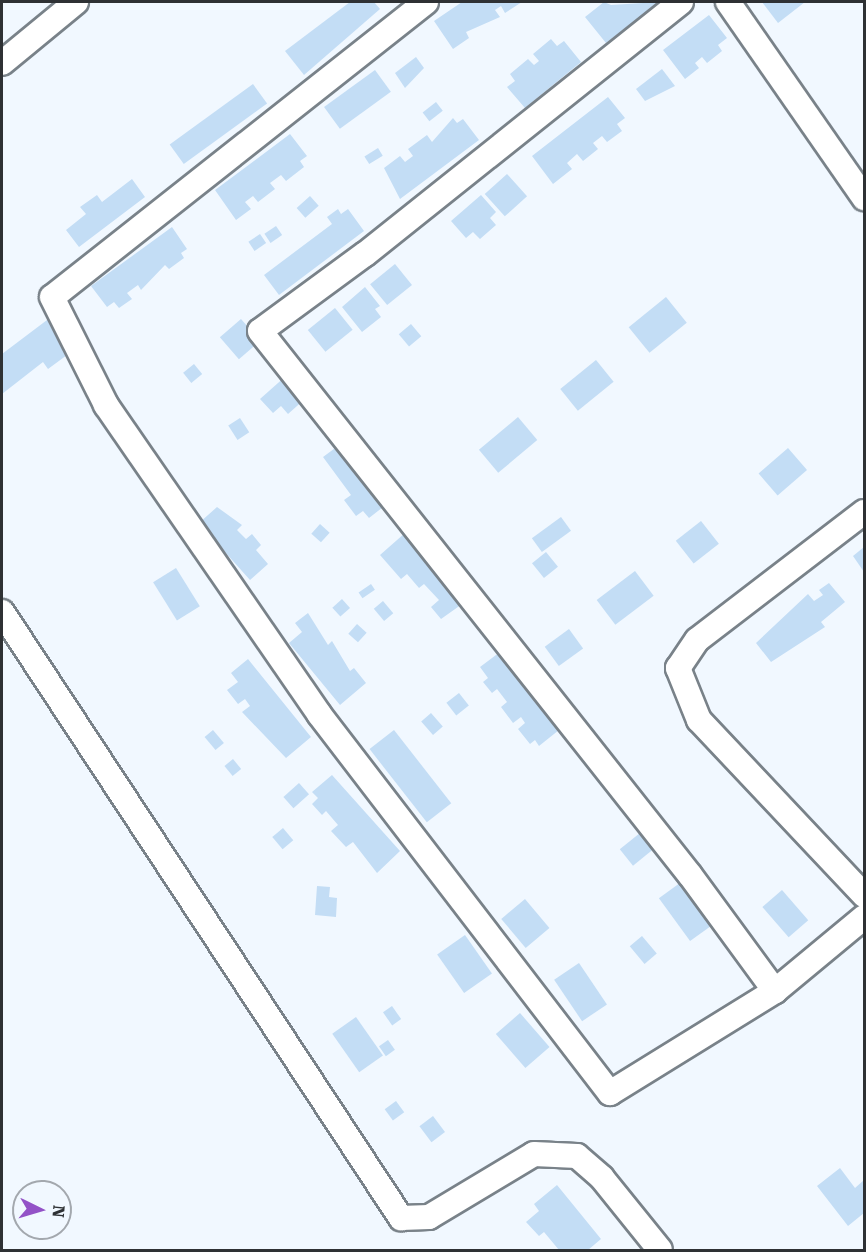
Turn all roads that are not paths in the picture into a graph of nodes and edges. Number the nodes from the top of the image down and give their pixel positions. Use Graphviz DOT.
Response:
graph roads {
  1 [pos="76,2"];
  2 [pos="426,2"];
  3 [pos="681,2"];
  4 [pos="728,2"];
  5 [pos="2,63"];
  6 [pos="864,198"];
  7 [pos="864,512"];
  8 [pos="2,612"];
  9 [pos="864,895"];
  10 [pos="864,917"];
  11 [pos="775,992"];
  12 [pos="660,1251"];
  1 -- 5 [label="street"];
  2 -- 11 [label="street"];
  3 -- 11 [label="street"];
  4 -- 6 [label="street"];
  7 -- 9 [label="street"];
  8 -- 12 [label="street"];
  10 -- 11 [label="street"];
}
